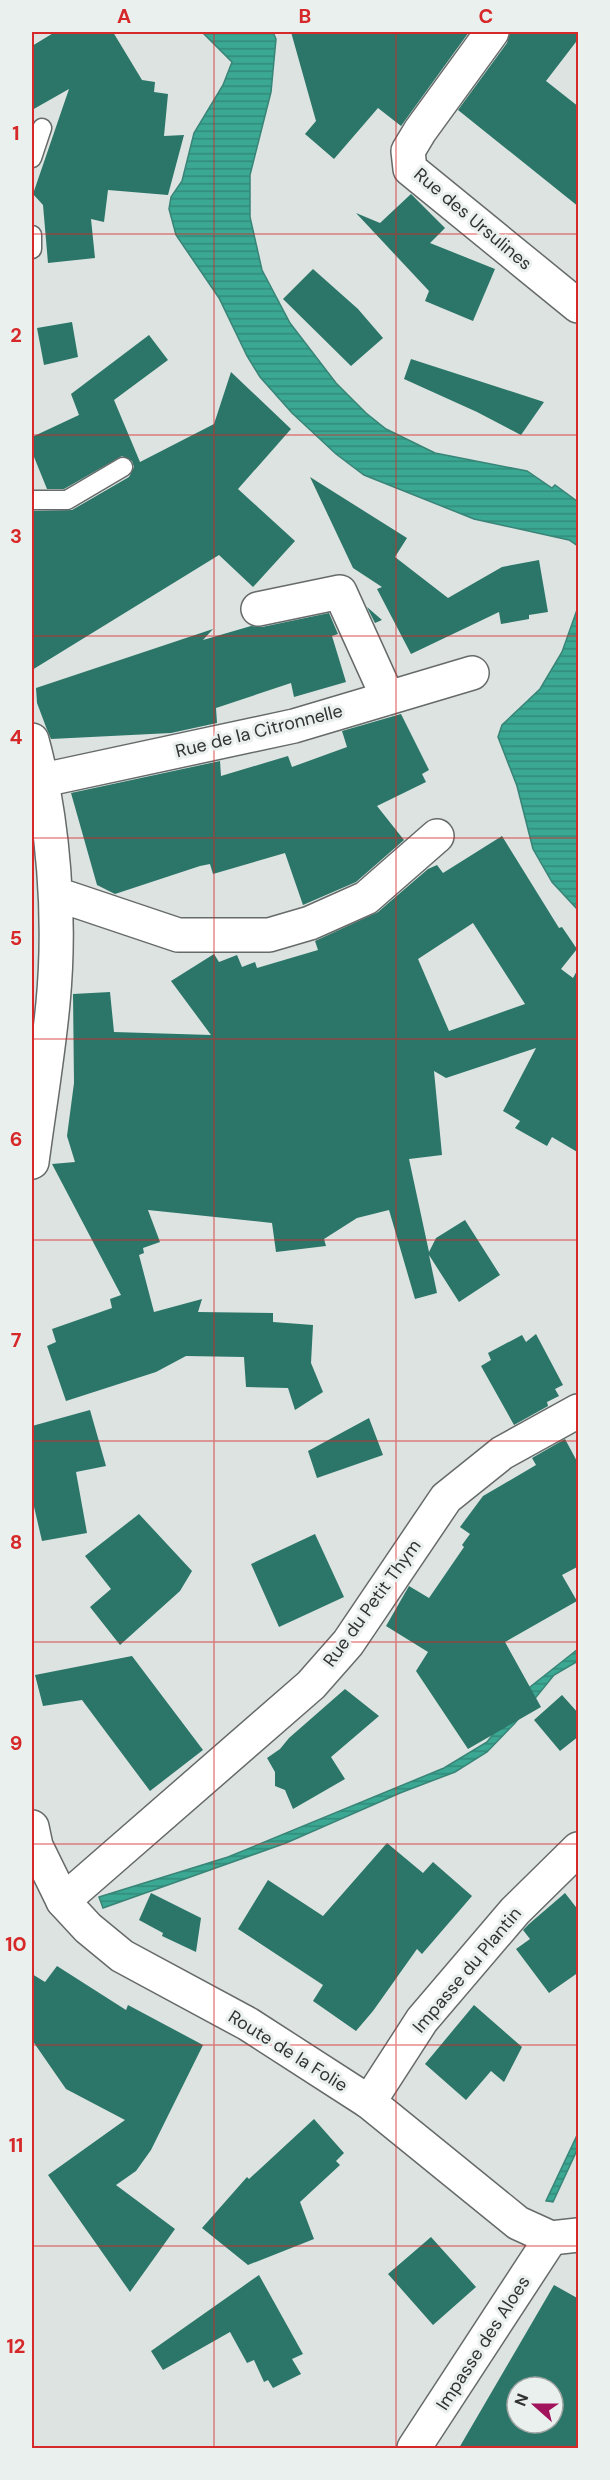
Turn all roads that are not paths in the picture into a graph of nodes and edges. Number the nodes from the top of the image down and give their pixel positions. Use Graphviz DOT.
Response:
graph roads {
  1 [pos="492,32"];
  2 [pos="42,128"];
  3 [pos="32,158"];
  4 [pos="32,235"];
  5 [pos="32,249"];
  6 [pos="579,306"];
  7 [pos="123,467"];
  8 [pos="32,500"];
  9 [pos="258,609"];
  10 [pos="472,673"];
  11 [pos="388,698"];
  12 [pos="32,740"];
  13 [pos="43,780"];
  14 [pos="437,836"];
  15 [pos="56,894"];
  16 [pos="32,1162"];
  17 [pos="579,1411"];
  18 [pos="32,1827"];
  19 [pos="579,1849"];
  20 [pos="63,1901"];
  21 [pos="369,2102"];
  22 [pos="565,2236"];
  23 [pos="414,2448"];
  1 -- 6 [label="street, Rue des Ursulines"];
  2 -- 3 [label="lane"];
  4 -- 5 [label="lane"];
  7 -- 8 [label="lane"];
  9 -- 11 [label="street"];
  10 -- 11 [label="street, Rue de la Citronnelle"];
  11 -- 13 [label="street, Rue de la Citronnelle"];
  12 -- 13 [label="street"];
  13 -- 15 [label="street"];
  14 -- 15 [label="street"];
  15 -- 16 [label="street"];
  17 -- 20 [label="street, Rue du Petit Thym"];
  18 -- 20 [label="street, Route de la Folie"];
  19 -- 21 [label="street, Impasse du Plantin"];
  20 -- 21 [label="street, Route de la Folie"];
  21 -- 22 [label="street, Route de la Folie"];
  22 -- 23 [label="street, Impasse des Aloes"];
}
